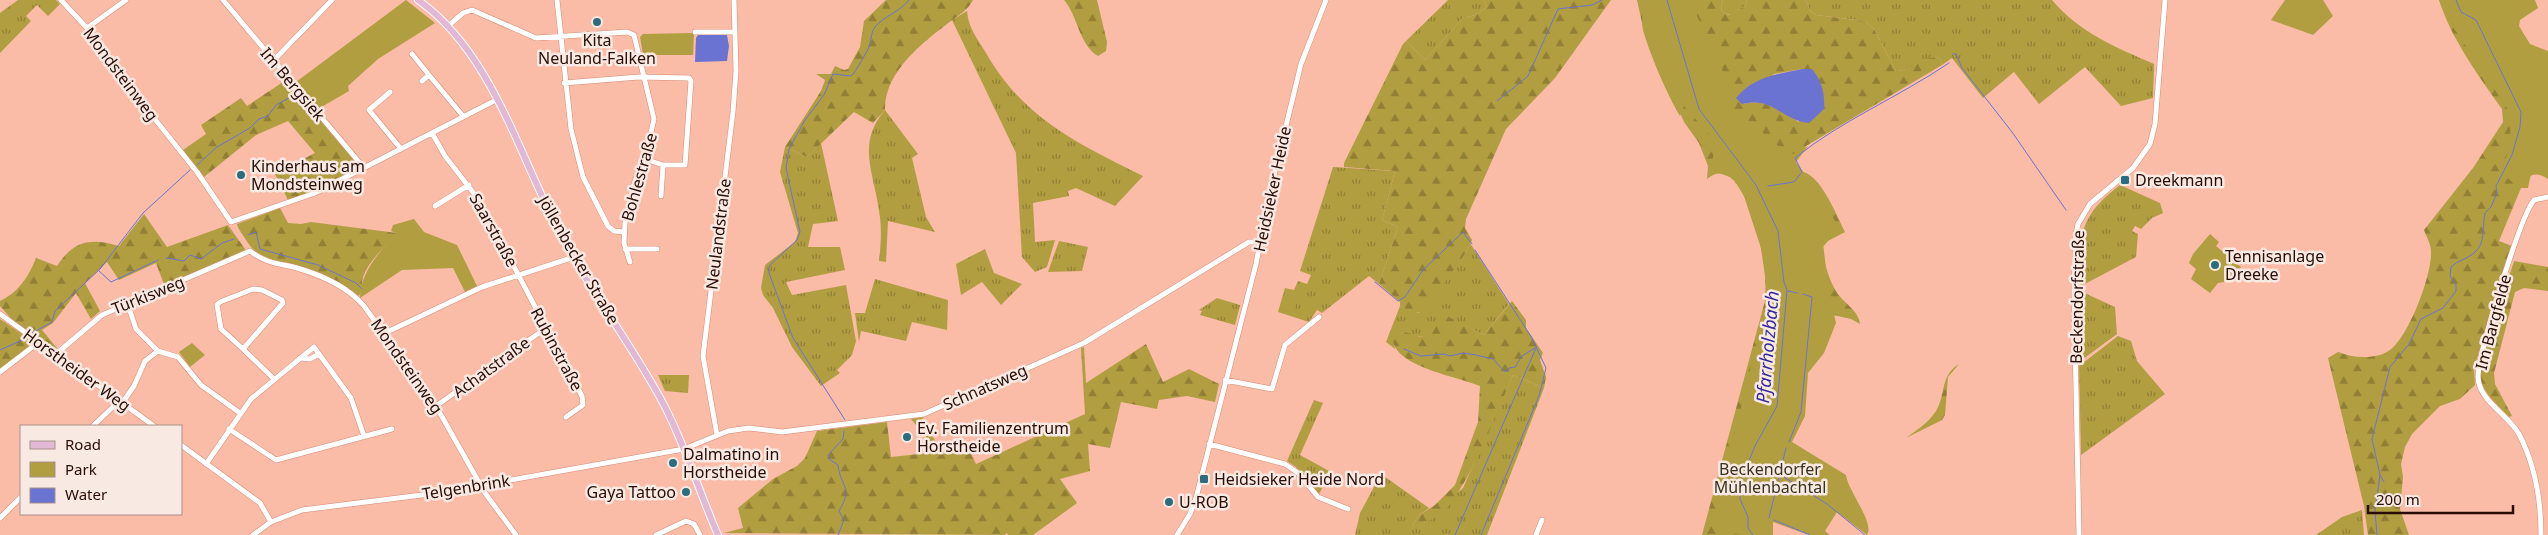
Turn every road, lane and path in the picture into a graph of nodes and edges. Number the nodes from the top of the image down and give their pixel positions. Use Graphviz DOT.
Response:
graph roads {
  1 [pos="61,0"];
  2 [pos="126,0"];
  3 [pos="223,0"];
  4 [pos="332,0"];
  5 [pos="418,0"];
  6 [pos="557,0"];
  7 [pos="734,0"];
  8 [pos="1326,0"];
  9 [pos="2165,0"];
  10 [pos="448,26"];
  11 [pos="87,28"];
  12 [pos="695,32"];
  13 [pos="735,32"];
  14 [pos="560,38"];
  15 [pos="412,54"];
  16 [pos="273,61"];
  17 [pos="430,75"];
  18 [pos="645,78"];
  19 [pos="422,81"];
  20 [pos="564,83"];
  21 [pos="390,92"];
  22 [pos="496,100"];
  23 [pos="463,116"];
  24 [pos="432,133"];
  25 [pos="401,149"];
  26 [pos="642,158"];
  27 [pos="663,165"];
  28 [pos="364,168"];
  29 [pos="469,185"];
  30 [pos="661,196"];
  31 [pos="2548,197"];
  32 [pos="435,206"];
  33 [pos="624,232"];
  34 [pos="1259,242"];
  35 [pos="657,248"];
  36 [pos="626,249"];
  37 [pos="250,252"];
  38 [pos="574,257"];
  39 [pos="630,262"];
  40 [pos="519,276"];
  41 [pos="128,305"];
  42 [pos="0,314"];
  43 [pos="1319,317"];
  44 [pos="546,328"];
  45 [pos="385,333"];
  46 [pos="39,342"];
  47 [pos="243,349"];
  48 [pos="158,351"];
  49 [pos="56,354"];
  50 [pos="0,372"];
  51 [pos="274,379"];
  52 [pos="1225,380"];
  53 [pos="121,401"];
  54 [pos="436,406"];
  55 [pos="240,413"];
  56 [pos="566,416"];
  57 [pos="94,425"];
  58 [pos="153,425"];
  59 [pos="229,429"];
  60 [pos="392,429"];
  61 [pos="717,434"];
  62 [pos="364,436"];
  63 [pos="1209,444"];
  64 [pos="182,447"];
  65 [pos="684,449"];
  66 [pos="206,464"];
  67 [pos="481,486"];
  68 [pos="20,498"];
  69 [pos="1348,509"];
  70 [pos="0,518"];
  71 [pos="1542,520"];
  72 [pos="271,522"];
  73 [pos="253,535"];
  74 [pos="516,535"];
  75 [pos="656,535"];
  76 [pos="700,535"];
  77 [pos="718,535"];
  78 [pos="1177,535"];
  79 [pos="1536,535"];
  80 [pos="2080,535"];
  81 [pos="2541,535"];
  1 -- 11 [label="street, Mondsteinweg"];
  2 -- 11 [label="street"];
  3 -- 16 [label="street, Im Bergsiek"];
  4 -- 16 [label="street"];
  5 -- 10 [label="main road, Jöllenbecker Straße"];
  6 -- 14 [label="street"];
  7 -- 13 [label="street, Neulandstraße"];
  8 -- 34 [label="street, Heidsieker Heide"];
  9 -- 80 [label="street, Beckendorfstraße"];
  10 -- 14 [label="street, Bohlestraße"];
  10 -- 22 [label="main road, Jöllenbecker Straße"];
  11 -- 28 [label="street, Mondsteinweg"];
  12 -- 13 [label="street"];
  13 -- 61 [label="street, Neulandstraße"];
  14 -- 18 [label="street, Bohlestraße"];
  14 -- 20 [label="street"];
  15 -- 17 [label="street"];
  16 -- 28 [label="street, Im Bergsiek"];
  17 -- 19 [label="street"];
  17 -- 23 [label="street"];
  18 -- 20 [label="street"];
  18 -- 26 [label="street, Bohlestraße"];
  18 -- 27 [label="street"];
  20 -- 33 [label="street"];
  21 -- 25 [label="street"];
  22 -- 23 [label="street"];
  22 -- 38 [label="main road, Jöllenbecker Straße"];
  23 -- 24 [label="street"];
  24 -- 25 [label="street"];
  24 -- 29 [label="street, Saarstraße"];
  25 -- 28 [label="street"];
  26 -- 27 [label="street"];
  26 -- 33 [label="street, Bohlestraße"];
  27 -- 30 [label="street"];
  29 -- 32 [label="street, Saarstraße"];
  29 -- 40 [label="street, Saarstraße"];
  31 -- 81 [label="street, Im Bargfelde"];
  33 -- 36 [label="street, Bohlestraße"];
  34 -- 52 [label="street, Heidsieker Heide"];
  34 -- 61 [label="street, Schnatsweg"];
  35 -- 36 [label="street"];
  36 -- 39 [label="street, Bohlestraße"];
  37 -- 41 [label="street, Türkisweg"];
  37 -- 45 [label="street, Mondsteinweg"];
  38 -- 40 [label="street"];
  38 -- 65 [label="main road, Jöllenbecker Straße"];
  40 -- 44 [label="street, Rubinstraße"];
  40 -- 45 [label="street"];
  41 -- 48 [label="street"];
  41 -- 49 [label="street, Türkisweg"];
  42 -- 46 [label="street, Horstheider Weg"];
  43 -- 52 [label="street"];
  44 -- 54 [label="street, Achatstraße"];
  44 -- 56 [label="street, Rubinstraße"];
  45 -- 54 [label="street, Mondsteinweg"];
  46 -- 49 [label="street, Horstheider Weg"];
  46 -- 50 [label="street"];
  47 -- 47 [label="street"];
  47 -- 51 [label="street"];
  48 -- 53 [label="street"];
  48 -- 55 [label="street"];
  49 -- 53 [label="street, Horstheider Weg"];
  51 -- 55 [label="street"];
  51 -- 62 [label="street"];
  52 -- 63 [label="street, Heidsieker Heide"];
  53 -- 57 [label="street"];
  53 -- 58 [label="street, Horstheider Weg"];
  54 -- 67 [label="street, Mondsteinweg"];
  55 -- 59 [label="street"];
  59 -- 62 [label="street"];
  59 -- 66 [label="street"];
  60 -- 62 [label="street"];
  61 -- 65 [label="street, Schnatsweg"];
  63 -- 69 [label="street"];
  63 -- 78 [label="street, Heidsieker Heide"];
  64 -- 66 [label="street"];
  65 -- 67 [label="street, Telgenbrink"];
  65 -- 77 [label="main road, Jöllenbecker Straße"];
  66 -- 72 [label="street"];
  67 -- 72 [label="street, Telgenbrink"];
  67 -- 74 [label="street, Mondsteinweg"];
  68 -- 70 [label="street"];
  71 -- 79 [label="street"];
  72 -- 73 [label="street, Telgenbrink"];
  75 -- 76 [label="street"];
}
